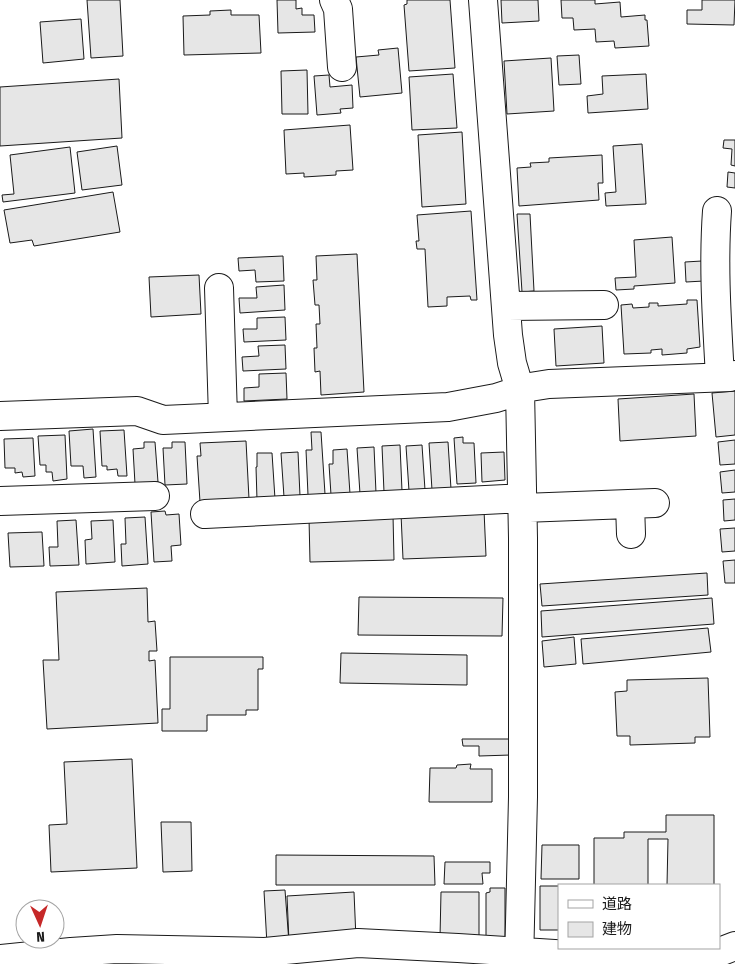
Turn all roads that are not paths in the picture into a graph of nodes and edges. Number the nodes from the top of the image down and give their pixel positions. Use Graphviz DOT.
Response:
graph roads {
  1 [pos="334,0"];
  2 [pos="483,0"];
  3 [pos="342,67"];
  4 [pos="717,211"];
  5 [pos="219,288"];
  6 [pos="604,305"];
  7 [pos="506,306"];
  8 [pos="728,376"];
  9 [pos="520,390"];
  10 [pos="0,416"];
  11 [pos="223,417"];
  12 [pos="155,496"];
  13 [pos="0,501"];
  14 [pos="523,503"];
  15 [pos="205,514"];
  16 [pos="631,534"];
  17 [pos="735,946"];
  18 [pos="520,958"];
  19 [pos="0,960"];
  1 -- 3 [label="street"];
  2 -- 7 [label="street"];
  4 -- 8 [label="street"];
  5 -- 11 [label="street"];
  6 -- 7 [label="street"];
  7 -- 9 [label="street"];
  8 -- 9 [label="street"];
  9 -- 11 [label="street"];
  9 -- 14 [label="street"];
  10 -- 11 [label="street"];
  12 -- 13 [label="street"];
  14 -- 15 [label="street"];
  14 -- 16 [label="street"];
  14 -- 18 [label="street"];
  17 -- 18 [label="street"];
  18 -- 19 [label="street"];
}
